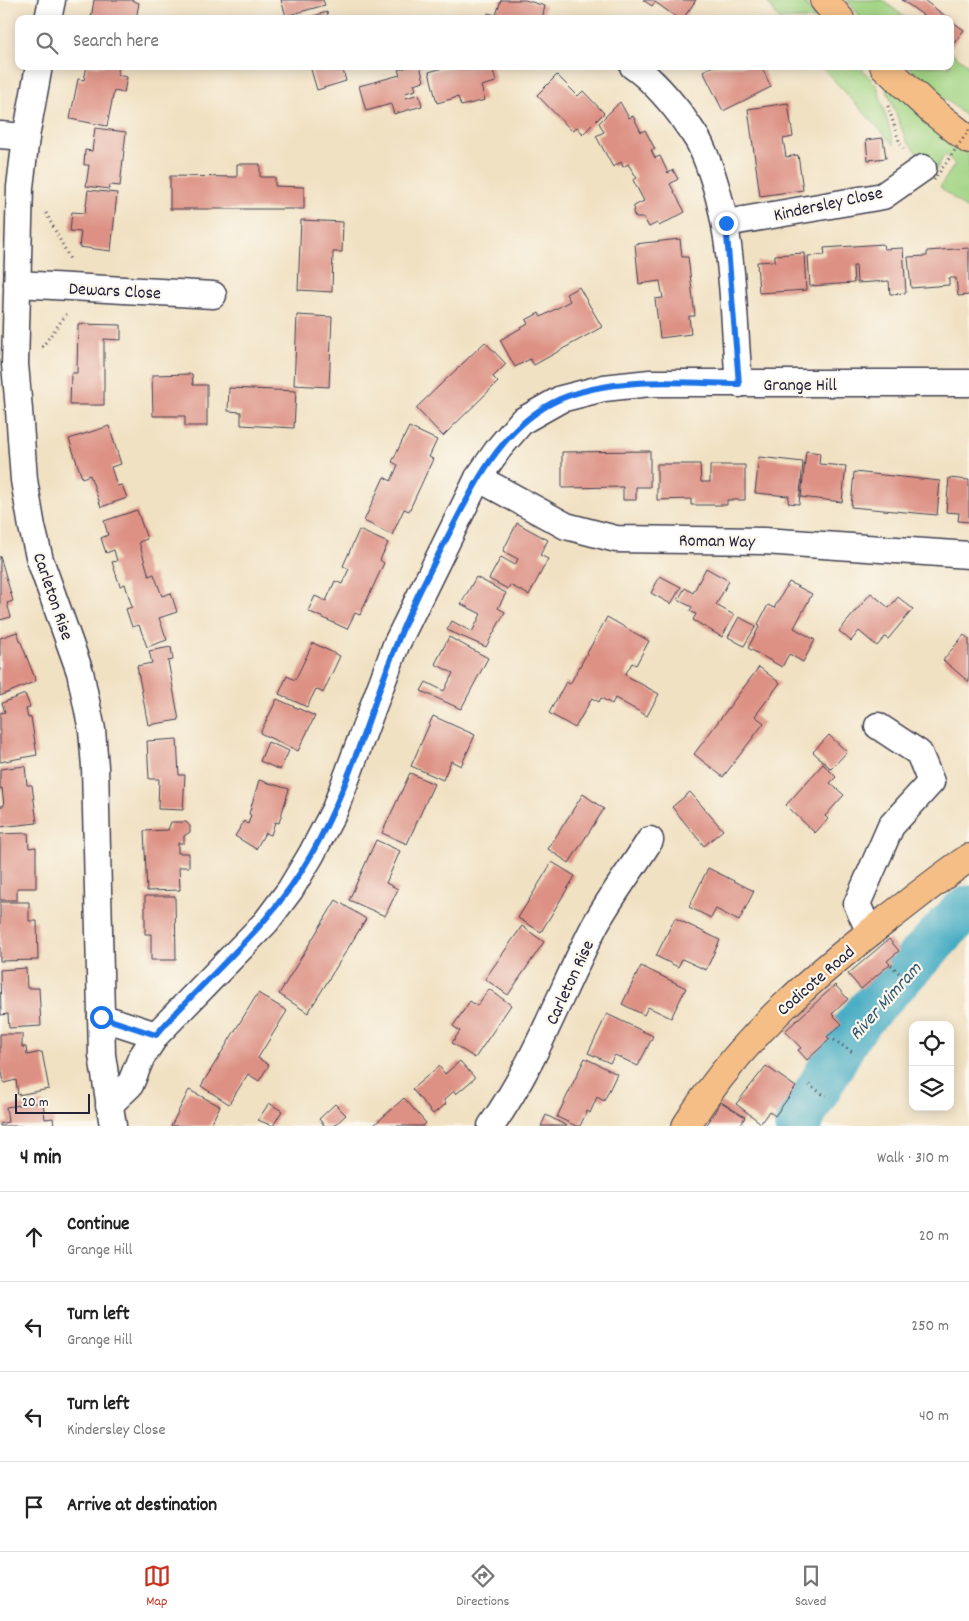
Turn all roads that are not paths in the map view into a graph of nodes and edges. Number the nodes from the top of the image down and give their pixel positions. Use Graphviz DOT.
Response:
graph roads {
  1 [pos="52,0"];
  2 [pos="824,0"];
  3 [pos="49,15"];
  4 [pos="837,15"];
  5 [pos="38,70"];
  6 [pos="639,70"];
  7 [pos="888,70"];
  8 [pos="0,135"];
  9 [pos="26,137"];
  10 [pos="969,140"];
  11 [pos="928,174"];
  12 [pos="726,223"];
  13 [pos="17,284"];
  14 [pos="213,295"];
  15 [pos="969,383"];
  16 [pos="739,384"];
  17 [pos="9,410"];
  18 [pos="478,478"];
  19 [pos="969,555"];
  20 [pos="878,726"];
  21 [pos="650,840"];
  22 [pos="969,858"];
  23 [pos="870,933"];
  24 [pos="101,1017"];
  25 [pos="156,1035"];
  26 [pos="111,1116"];
  27 [pos="491,1126"];
  28 [pos="686,1126"];
  1 -- 3 [label="street"];
  2 -- 4 [label="main road"];
  5 -- 9 [label="street, Carleton Rise"];
  6 -- 12 [label="street"];
  7 -- 10 [label="main road"];
  8 -- 9 [label="street"];
  9 -- 13 [label="street, Carleton Rise"];
  11 -- 12 [label="street, Kindersley Close"];
  12 -- 16 [label="street"];
  13 -- 14 [label="street, Dewars Close"];
  13 -- 17 [label="street, Carleton Rise"];
  15 -- 16 [label="street, Grange Hill"];
  16 -- 18 [label="street, Grange Hill"];
  17 -- 24 [label="street, Carleton Rise"];
  18 -- 19 [label="street, Roman Way"];
  18 -- 25 [label="street, Grange Hill"];
  20 -- 23 [label="street"];
  21 -- 27 [label="street, Carleton Rise"];
  22 -- 23 [label="main road, Codicote Road"];
  23 -- 28 [label="main road, Codicote Road"];
  24 -- 25 [label="street"];
  24 -- 26 [label="street, Carleton Rise"];
  25 -- 26 [label="street, Grange Hill"];
}
